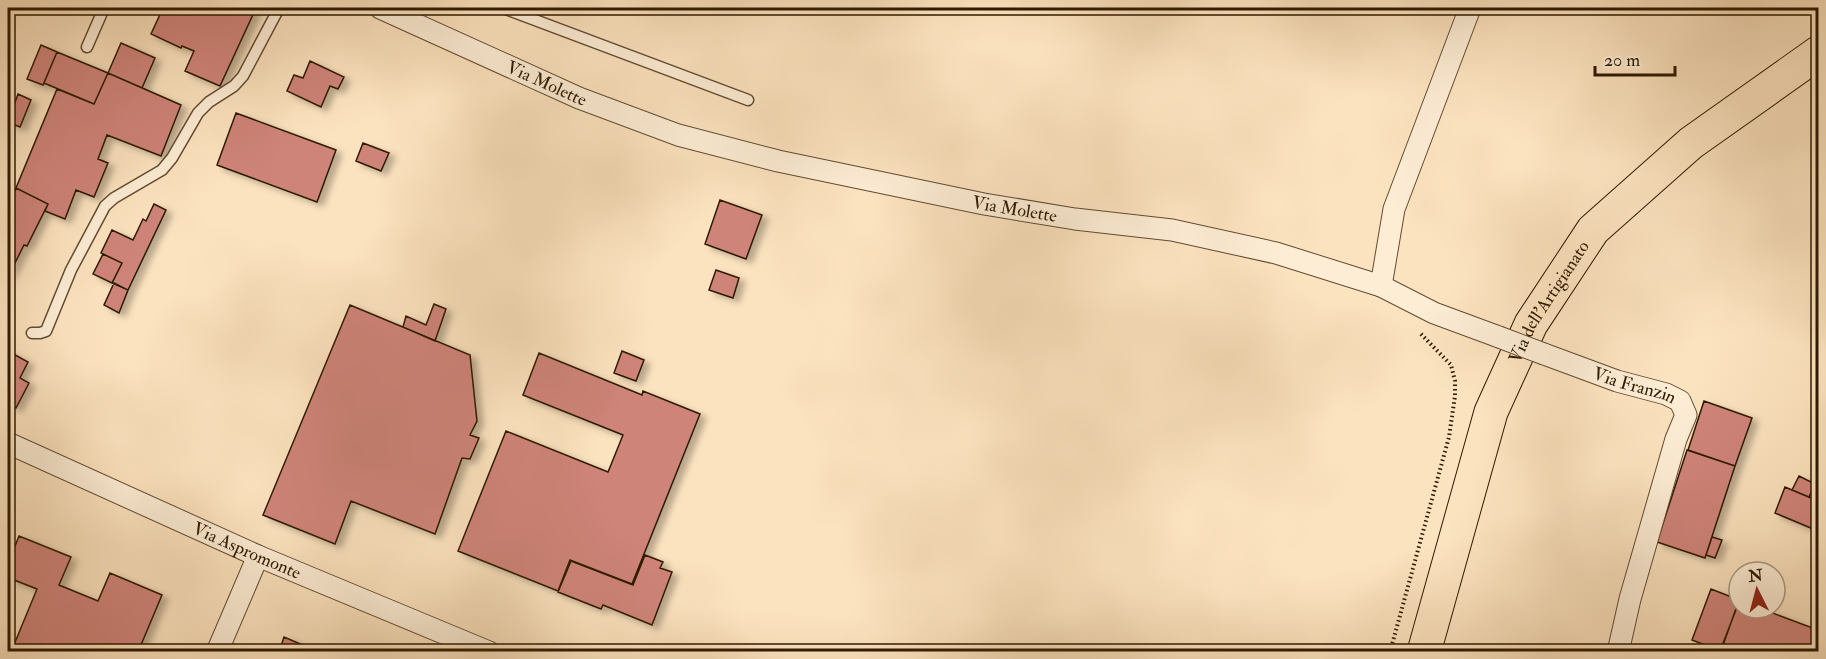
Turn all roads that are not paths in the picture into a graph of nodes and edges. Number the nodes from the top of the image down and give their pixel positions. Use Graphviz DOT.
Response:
graph roads {
  1 [pos="104,8"];
  2 [pos="279,8"];
  3 [pos="381,8"];
  4 [pos="503,8"];
  5 [pos="1470,8"];
  6 [pos="87,47"];
  7 [pos="1818,53"];
  8 [pos="748,100"];
  9 [pos="1381,286"];
  10 [pos="32,333"];
  11 [pos="8,443"];
  12 [pos="258,556"];
  13 [pos="217,651"];
  14 [pos="489,651"];
  15 [pos="1424,651"];
  16 [pos="1618,651"];
  1 -- 6 [label="lane"];
  2 -- 10 [label="lane"];
  3 -- 9 [label="street, Via Molette"];
  4 -- 8 [label="lane"];
  5 -- 9 [label="street"];
  7 -- 15 [label="highway, Via dell'Artigianato"];
  9 -- 16 [label="street, Via Franzin, bridge"];
  11 -- 12 [label="street, Via Aspromonte"];
  12 -- 13 [label="street"];
  12 -- 14 [label="street, Via Aspromonte"];
}
